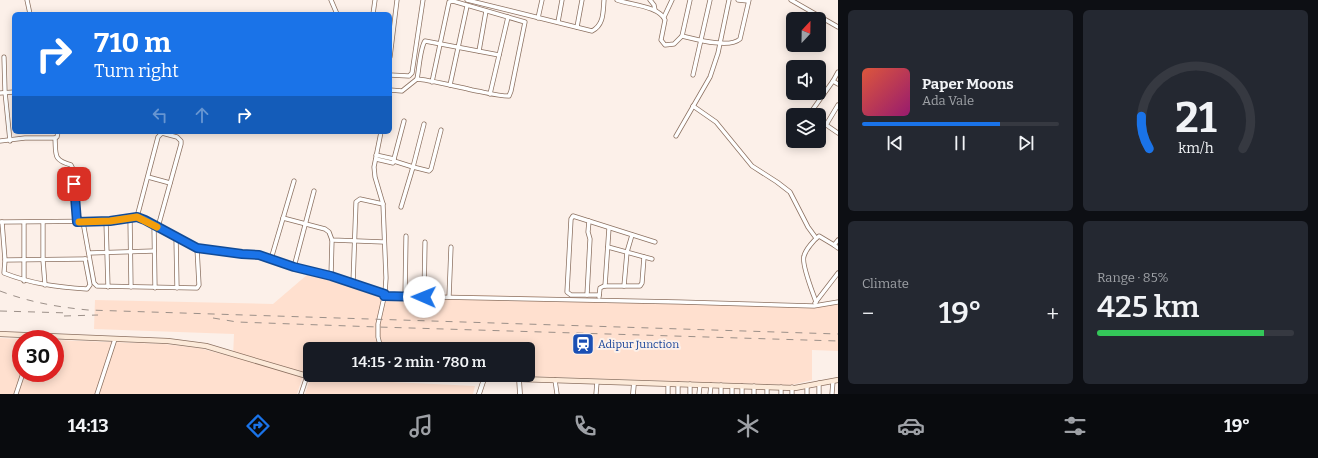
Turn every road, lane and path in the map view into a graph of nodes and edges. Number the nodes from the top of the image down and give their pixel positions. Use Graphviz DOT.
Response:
graph roads {
  1 [pos="27,0"];
  2 [pos="331,0"];
  3 [pos="375,0"];
  4 [pos="397,0"];
  5 [pos="423,0"];
  6 [pos="467,0"];
  7 [pos="542,0"];
  8 [pos="562,0"];
  9 [pos="582,0"];
  10 [pos="604,0"];
  11 [pos="618,0"];
  12 [pos="650,0"];
  13 [pos="672,0"];
  14 [pos="690,0"];
  15 [pos="710,0"];
  16 [pos="729,0"];
  17 [pos="738,0"];
  18 [pos="791,0"];
  19 [pos="472,1"];
  20 [pos="748,1"];
  21 [pos="467,6"];
  22 [pos="655,10"];
  23 [pos="486,11"];
  24 [pos="30,12"];
  25 [pos="336,12"];
  26 [pos="372,12"];
  27 [pos="508,17"];
  28 [pos="664,17"];
  29 [pos="538,18"];
  30 [pos="558,22"];
  31 [pos="392,27"];
  32 [pos="577,27"];
  33 [pos="838,27"];
  34 [pos="682,36"];
  35 [pos="701,41"];
  36 [pos="440,43"];
  37 [pos="720,43"];
  38 [pos="459,47"];
  39 [pos="478,51"];
  40 [pos="499,55"];
  41 [pos="4,57"];
  42 [pos="838,72"];
  43 [pos="392,75"];
  44 [pos="693,75"];
  45 [pos="417,79"];
  46 [pos="833,81"];
  47 [pos="432,82"];
  48 [pos="838,84"];
  49 [pos="450,85"];
  50 [pos="392,90"];
  51 [pos="0,92"];
  52 [pos="5,92"];
  53 [pos="12,92"];
  54 [pos="490,94"];
  55 [pos="838,105"];
  56 [pos="693,106"];
  57 [pos="814,108"];
  58 [pos="404,121"];
  59 [pos="424,124"];
  60 [pos="826,125"];
  61 [pos="442,130"];
  62 [pos="838,133"];
  63 [pos="25,134"];
  64 [pos="42,134"];
  65 [pos="58,134"];
  66 [pos="161,134"];
  67 [pos="166,134"];
  68 [pos="381,134"];
  69 [pos="676,136"];
  70 [pos="25,138"];
  71 [pos="42,138"];
  72 [pos="55,138"];
  73 [pos="0,141"];
  74 [pos="10,141"];
  75 [pos="376,155"];
  76 [pos="376,159"];
  77 [pos="394,160"];
  78 [pos="413,166"];
  79 [pos="148,177"];
  80 [pos="294,181"];
  81 [pos="170,183"];
  82 [pos="314,191"];
  83 [pos="383,204"];
  84 [pos="401,207"];
  85 [pos="137,217"];
  86 [pos="130,218"];
  87 [pos="283,218"];
  88 [pos="106,221"];
  89 [pos="589,221"];
  90 [pos="1,222"];
  91 [pos="77,222"];
  92 [pos="83,222"];
  93 [pos="24,223"];
  94 [pos="43,223"];
  95 [pos="306,224"];
  96 [pos="154,225"];
  97 [pos="158,227"];
  98 [pos="609,228"];
  99 [pos="632,235"];
  100 [pos="406,236"];
  101 [pos="176,237"];
  102 [pos="816,238"];
  103 [pos="332,240"];
  104 [pos="838,240"];
  105 [pos="354,241"];
  106 [pos="384,242"];
  107 [pos="425,242"];
  108 [pos="655,242"];
  109 [pos="834,246"];
  110 [pos="451,247"];
  111 [pos="608,247"];
  112 [pos="197,248"];
  113 [pos="838,248"];
  114 [pos="154,251"];
  115 [pos="107,252"];
  116 [pos="130,252"];
  117 [pos="627,252"];
  118 [pos="89,253"];
  119 [pos="644,257"];
  120 [pos="85,259"];
  121 [pos="90,259"];
  122 [pos="271,259"];
  123 [pos="5,260"];
  124 [pos="24,260"];
  125 [pos="43,260"];
  126 [pos="652,260"];
  127 [pos="294,267"];
  128 [pos="838,273"];
  129 [pos="331,276"];
  130 [pos="24,281"];
  131 [pos="353,283"];
  132 [pos="45,285"];
  133 [pos="605,286"];
  134 [pos="624,286"];
  135 [pos="108,287"];
  136 [pos="131,287"];
  137 [pos="156,288"];
  138 [pos="177,288"];
  139 [pos="384,295"];
  140 [pos="587,295"];
  141 [pos="599,295"];
  142 [pos="405,297"];
  143 [pos="424,297"];
  144 [pos="449,298"];
  145 [pos="599,300"];
  146 [pos="816,302"];
  147 [pos="838,302"];
  148 [pos="814,306"];
  149 [pos="0,334"];
  150 [pos="12,335"];
  151 [pos="64,338"];
  152 [pos="115,339"];
  153 [pos="379,342"];
  154 [pos="303,375"];
  155 [pos="535,379"];
  156 [pos="555,380"];
  157 [pos="838,380"];
  158 [pos="832,381"];
  159 [pos="20,382"];
  160 [pos="305,382"];
  161 [pos="483,382"];
  162 [pos="519,382"];
  163 [pos="597,382"];
  164 [pos="634,383"];
  165 [pos="819,383"];
  166 [pos="668,384"];
  167 [pos="678,384"];
  168 [pos="690,384"];
  169 [pos="700,385"];
  170 [pos="711,385"];
  171 [pos="721,385"];
  172 [pos="732,386"];
  173 [pos="742,386"];
  174 [pos="754,386"];
  175 [pos="807,386"];
  176 [pos="767,387"];
  177 [pos="781,387"];
  178 [pos="792,387"];
  179 [pos="16,394"];
  180 [pos="98,394"];
  181 [pos="301,394"];
  182 [pos="479,394"];
  183 [pos="520,394"];
  184 [pos="556,394"];
  185 [pos="596,394"];
  186 [pos="633,394"];
  187 [pos="668,394"];
  188 [pos="678,394"];
  189 [pos="690,394"];
  190 [pos="699,394"];
  191 [pos="710,394"];
  192 [pos="721,394"];
  193 [pos="732,394"];
  194 [pos="742,394"];
  195 [pos="754,394"];
  196 [pos="767,394"];
  197 [pos="780,394"];
  198 [pos="792,394"];
  199 [pos="807,394"];
  200 [pos="819,394"];
  201 [pos="832,394"];
  1 -- 24 [label="street"];
  2 -- 25 [label="street"];
  3 -- 26 [label="street"];
  4 -- 31 [label="street"];
  5 -- 43 [label="street"];
  6 -- 19 [label="street"];
  7 -- 29 [label="street"];
  8 -- 30 [label="street"];
  9 -- 32 [label="street"];
  10 -- 32 [label="street"];
  11 -- 22 [label="street"];
  12 -- 22 [label="street"];
  13 -- 28 [label="street"];
  14 -- 34 [label="street"];
  15 -- 35 [label="street"];
  16 -- 37 [label="street"];
  17 -- 20 [label="street"];
  18 -- 33 [label="street"];
  19 -- 29 [label="street"];
  20 -- 37 [label="street"];
  21 -- 23 [label="street"];
  21 -- 36 [label="street"];
  21 -- 38 [label="street"];
  22 -- 28 [label="street"];
  23 -- 27 [label="street"];
  23 -- 39 [label="street"];
  27 -- 40 [label="street"];
  27 -- 54 [label="street"];
  28 -- 34 [label="street"];
  29 -- 30 [label="street"];
  30 -- 32 [label="street"];
  34 -- 35 [label="street"];
  35 -- 37 [label="street"];
  35 -- 44 [label="street"];
  36 -- 38 [label="street"];
  36 -- 45 [label="street"];
  36 -- 47 [label="street"];
  37 -- 56 [label="street"];
  38 -- 39 [label="street"];
  38 -- 49 [label="street"];
  39 -- 40 [label="street"];
  40 -- 54 [label="street"];
  41 -- 52 [label="street"];
  42 -- 46 [label="street"];
  45 -- 47 [label="street"];
  45 -- 50 [label="street"];
  46 -- 48 [label="street"];
  46 -- 57 [label="street"];
  47 -- 49 [label="street"];
  49 -- 54 [label="street"];
  51 -- 52 [label="street"];
  52 -- 53 [label="street"];
  52 -- 74 [label="street"];
  55 -- 60 [label="street"];
  56 -- 69 [label="street"];
  56 -- 102 [label="street"];
  58 -- 77 [label="street"];
  59 -- 78 [label="street"];
  60 -- 62 [label="street"];
  61 -- 78 [label="street"];
  63 -- 70 [label="street"];
  64 -- 71 [label="street"];
  65 -- 72 [label="street"];
  66 -- 79 [label="street"];
  67 -- 81 [label="street"];
  68 -- 75 [label="street"];
  70 -- 71 [label="street"];
  70 -- 74 [label="street"];
  71 -- 72 [label="street"];
  72 -- 91 [label="street"];
  73 -- 74 [label="street"];
  75 -- 76 [label="street"];
  75 -- 77 [label="street"];
  76 -- 77 [label="street"];
  76 -- 83 [label="street"];
  77 -- 78 [label="street"];
  78 -- 84 [label="street"];
  79 -- 81 [label="street"];
  79 -- 85 [label="street"];
  80 -- 87 [label="street"];
  81 -- 97 [label="street"];
  82 -- 95 [label="street"];
  83 -- 105 [label="street"];
  83 -- 106 [label="street"];
  85 -- 86 [label="street"];
  85 -- 96 [label="street"];
  86 -- 88 [label="street"];
  86 -- 116 [label="street"];
  87 -- 95 [label="street"];
  87 -- 122 [label="street"];
  88 -- 92 [label="street"];
  88 -- 115 [label="street"];
  89 -- 98 [label="street"];
  89 -- 140 [label="street"];
  89 -- 140 [label="street"];
  90 -- 93 [label="street"];
  90 -- 123 [label="street"];
  91 -- 92 [label="street"];
  91 -- 94 [label="street"];
  92 -- 118 [label="street"];
  93 -- 94 [label="street"];
  93 -- 124 [label="street"];
  94 -- 125 [label="street"];
  95 -- 103 [label="street"];
  95 -- 127 [label="street"];
  96 -- 97 [label="street"];
  96 -- 114 [label="street"];
  97 -- 101 [label="street"];
  98 -- 99 [label="street"];
  98 -- 111 [label="street"];
  99 -- 108 [label="street"];
  99 -- 117 [label="street"];
  100 -- 142 [label="street"];
  101 -- 112 [label="street"];
  101 -- 138 [label="street"];
  102 -- 109 [label="street"];
  102 -- 146 [label="street"];
  103 -- 105 [label="street"];
  103 -- 129 [label="street"];
  104 -- 109 [label="street"];
  105 -- 106 [label="street"];
  105 -- 131 [label="street"];
  106 -- 139 [label="street"];
  107 -- 143 [label="street"];
  109 -- 113 [label="street"];
  110 -- 144 [label="street"];
  111 -- 117 [label="street"];
  111 -- 133 [label="street"];
  112 -- 122 [label="street"];
  112 -- 138 [label="street"];
  114 -- 116 [label="street"];
  114 -- 137 [label="street"];
  115 -- 116 [label="street"];
  115 -- 118 [label="street"];
  115 -- 135 [label="street"];
  116 -- 136 [label="street"];
  117 -- 119 [label="street"];
  117 -- 134 [label="street"];
  118 -- 121 [label="street"];
  119 -- 126 [label="street"];
  119 -- 134 [label="street"];
  120 -- 121 [label="street"];
  120 -- 125 [label="street"];
  120 -- 132 [label="street"];
  121 -- 135 [label="street"];
  122 -- 127 [label="street"];
  123 -- 124 [label="street"];
  123 -- 130 [label="street"];
  124 -- 125 [label="street"];
  124 -- 130 [label="street"];
  125 -- 132 [label="street"];
  127 -- 129 [label="street"];
  128 -- 146 [label="street"];
  129 -- 131 [label="street"];
  130 -- 132 [label="street"];
  131 -- 139 [label="street"];
  133 -- 134 [label="street"];
  133 -- 141 [label="street"];
  135 -- 136 [label="street"];
  136 -- 137 [label="street"];
  137 -- 138 [label="street"];
  139 -- 142 [label="street"];
  139 -- 153 [label="street"];
  140 -- 141 [label="street"];
  141 -- 145 [label="street"];
  142 -- 143 [label="street"];
  143 -- 144 [label="street"];
  144 -- 145 [label="street"];
  145 -- 148 [label="street"];
  146 -- 148 [label="street"];
  147 -- 148 [label="street"];
  149 -- 150 [label="main road"];
  151 -- 152 [label="main road"];
  152 -- 154 [label="main road"];
  152 -- 180 [label="street"];
  155 -- 156 [label="main road"];
  156 -- 163 [label="main road"];
  156 -- 184 [label="street"];
  157 -- 158 [label="main road"];
  158 -- 165 [label="main road"];
  158 -- 201 [label="street"];
  159 -- 179 [label="street"];
  160 -- 181 [label="street"];
  161 -- 182 [label="street"];
  162 -- 183 [label="street"];
  163 -- 164 [label="main road"];
  163 -- 185 [label="street"];
  164 -- 166 [label="main road"];
  164 -- 186 [label="street"];
  165 -- 175 [label="main road"];
  165 -- 200 [label="street"];
  166 -- 167 [label="main road"];
  166 -- 187 [label="street"];
  167 -- 168 [label="main road"];
  167 -- 188 [label="street"];
  168 -- 169 [label="main road"];
  168 -- 189 [label="street"];
  169 -- 170 [label="main road"];
  169 -- 190 [label="street"];
  170 -- 171 [label="main road"];
  170 -- 191 [label="street"];
  171 -- 172 [label="main road"];
  171 -- 192 [label="street"];
  172 -- 173 [label="main road"];
  172 -- 193 [label="street"];
  173 -- 174 [label="main road"];
  173 -- 194 [label="street"];
  174 -- 176 [label="main road"];
  174 -- 195 [label="street"];
  175 -- 178 [label="main road"];
  175 -- 199 [label="street"];
  176 -- 177 [label="main road"];
  176 -- 196 [label="street"];
  177 -- 178 [label="main road"];
  177 -- 197 [label="street"];
  178 -- 198 [label="street"];
}
